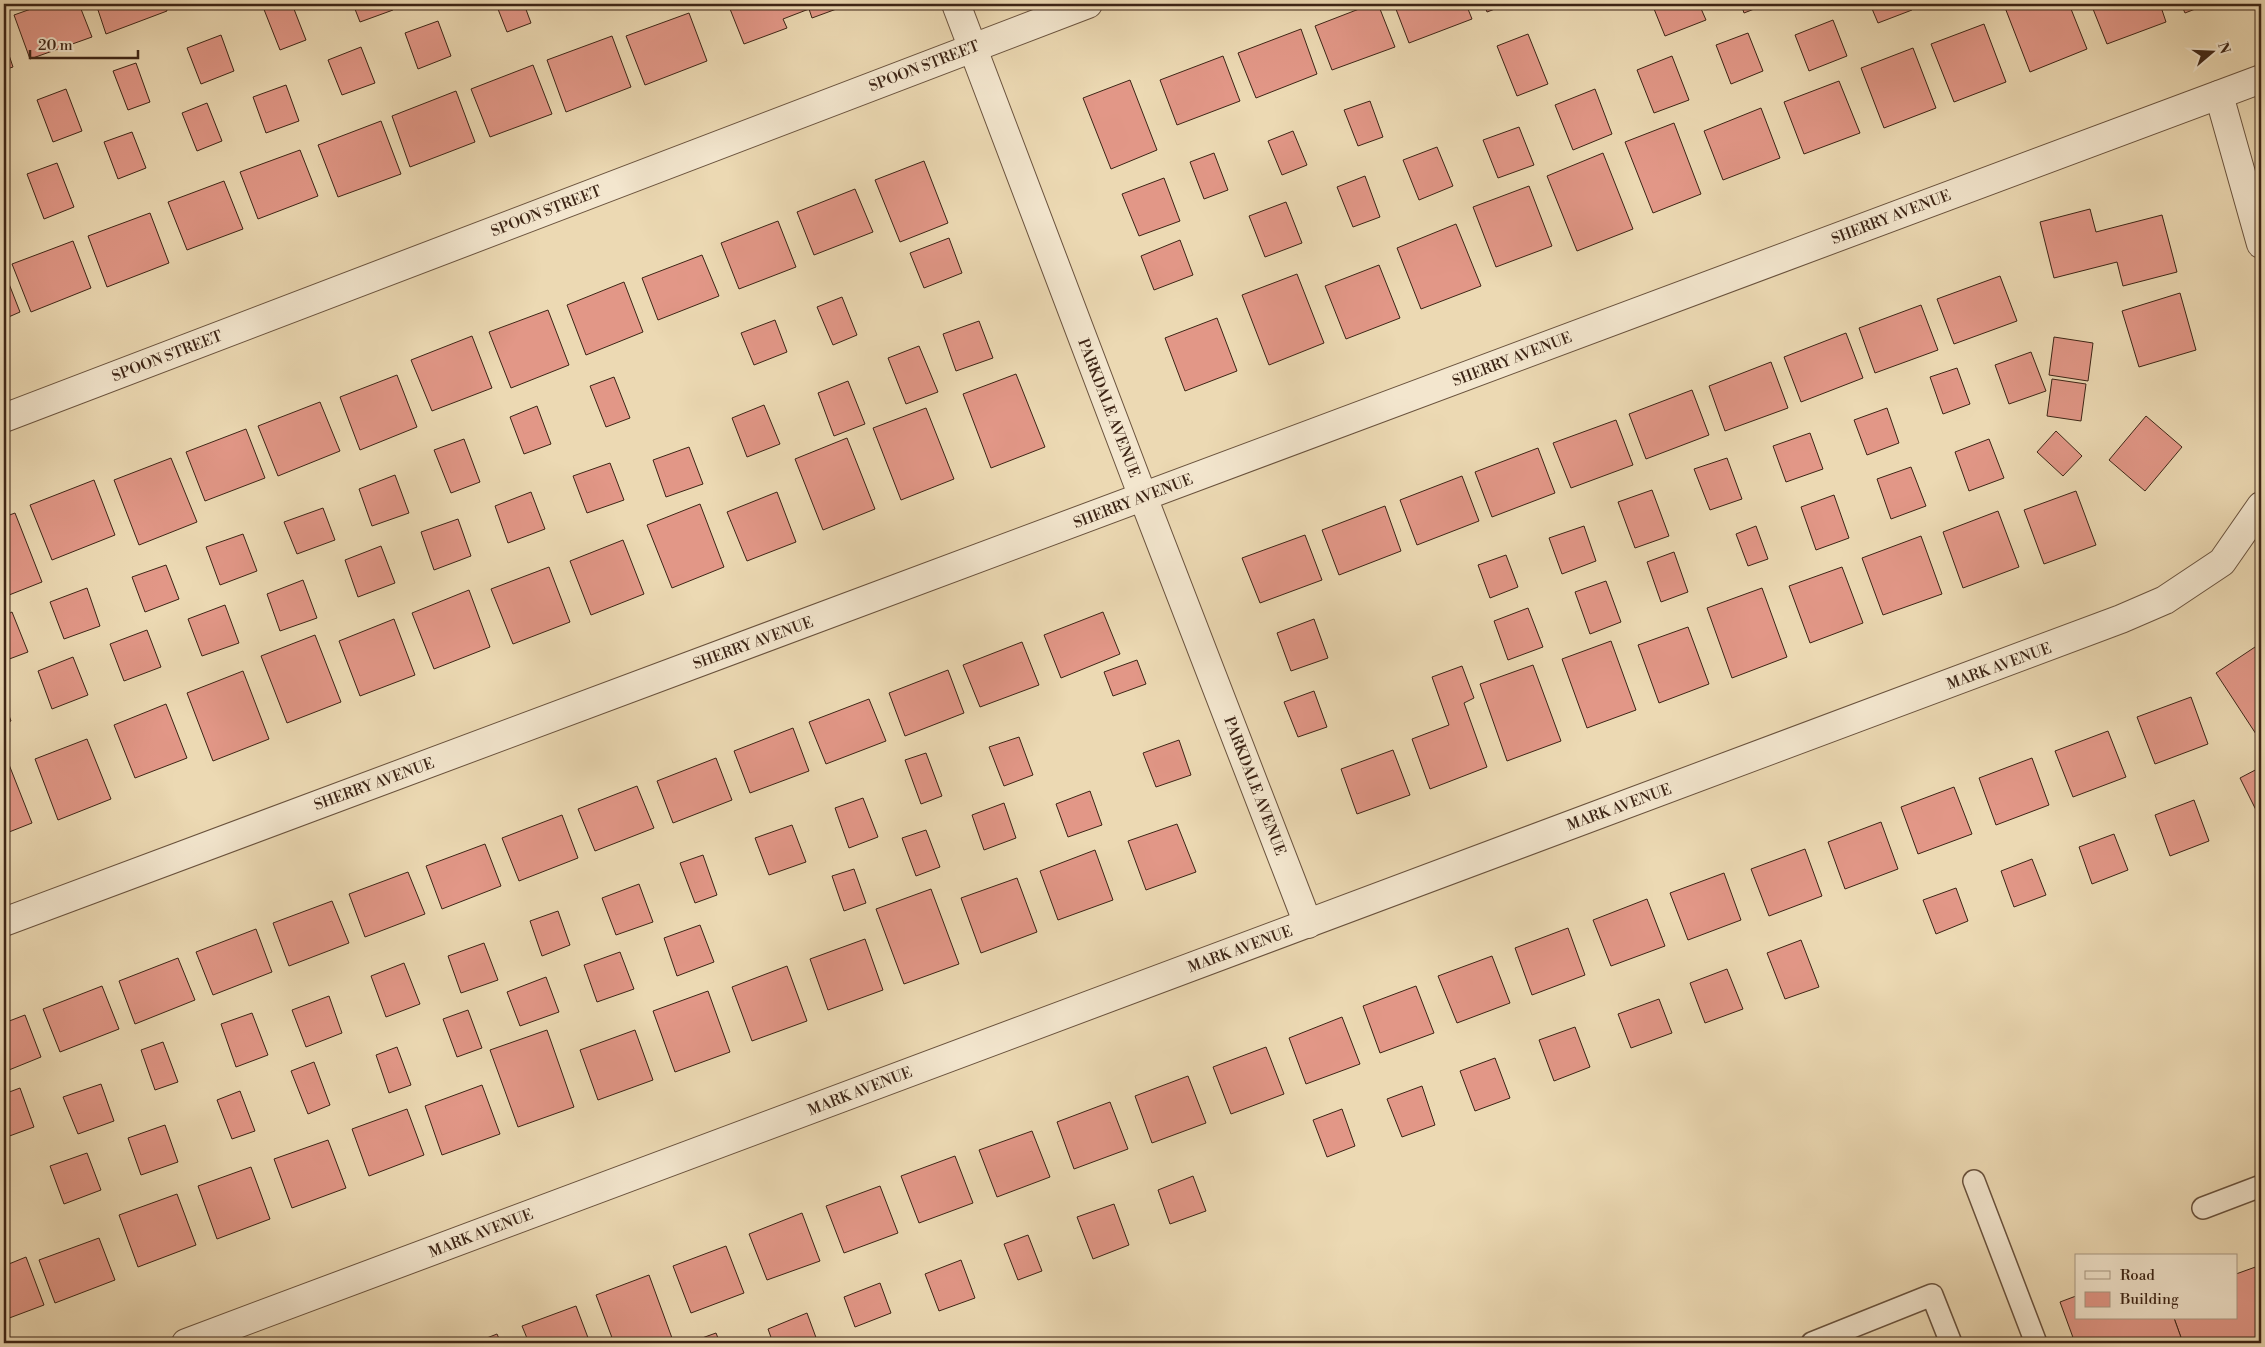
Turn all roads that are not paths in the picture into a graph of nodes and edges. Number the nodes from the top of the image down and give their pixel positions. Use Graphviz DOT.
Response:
graph roads {
  1 [pos="956,4"];
  2 [pos="1088,4"];
  3 [pos="973,47"];
  4 [pos="2261,79"];
  5 [pos="2219,95"];
  6 [pos="2261,244"];
  7 [pos="4,418"];
  8 [pos="1143,497"];
  9 [pos="2261,506"];
  10 [pos="4,922"];
  11 [pos="1308,924"];
  12 [pos="1974,1181"];
  13 [pos="2261,1186"];
  14 [pos="2203,1208"];
  15 [pos="186,1343"];
  16 [pos="1812,1343"];
  17 [pos="1951,1343"];
  18 [pos="2036,1343"];
  1 -- 3 [label="street, PARKDALE AVENUE"];
  2 -- 3 [label="street, SPOON STREET"];
  3 -- 7 [label="street, SPOON STREET"];
  3 -- 8 [label="street, PARKDALE AVENUE"];
  4 -- 5 [label="street, SHERRY AVENUE"];
  5 -- 6 [label="street"];
  5 -- 8 [label="street, SHERRY AVENUE"];
  8 -- 10 [label="street, SHERRY AVENUE"];
  8 -- 11 [label="street, PARKDALE AVENUE"];
  9 -- 11 [label="street, MARK AVENUE"];
  11 -- 15 [label="street, MARK AVENUE"];
  12 -- 18 [label="lane"];
  13 -- 14 [label="lane"];
  16 -- 17 [label="lane"];
}
